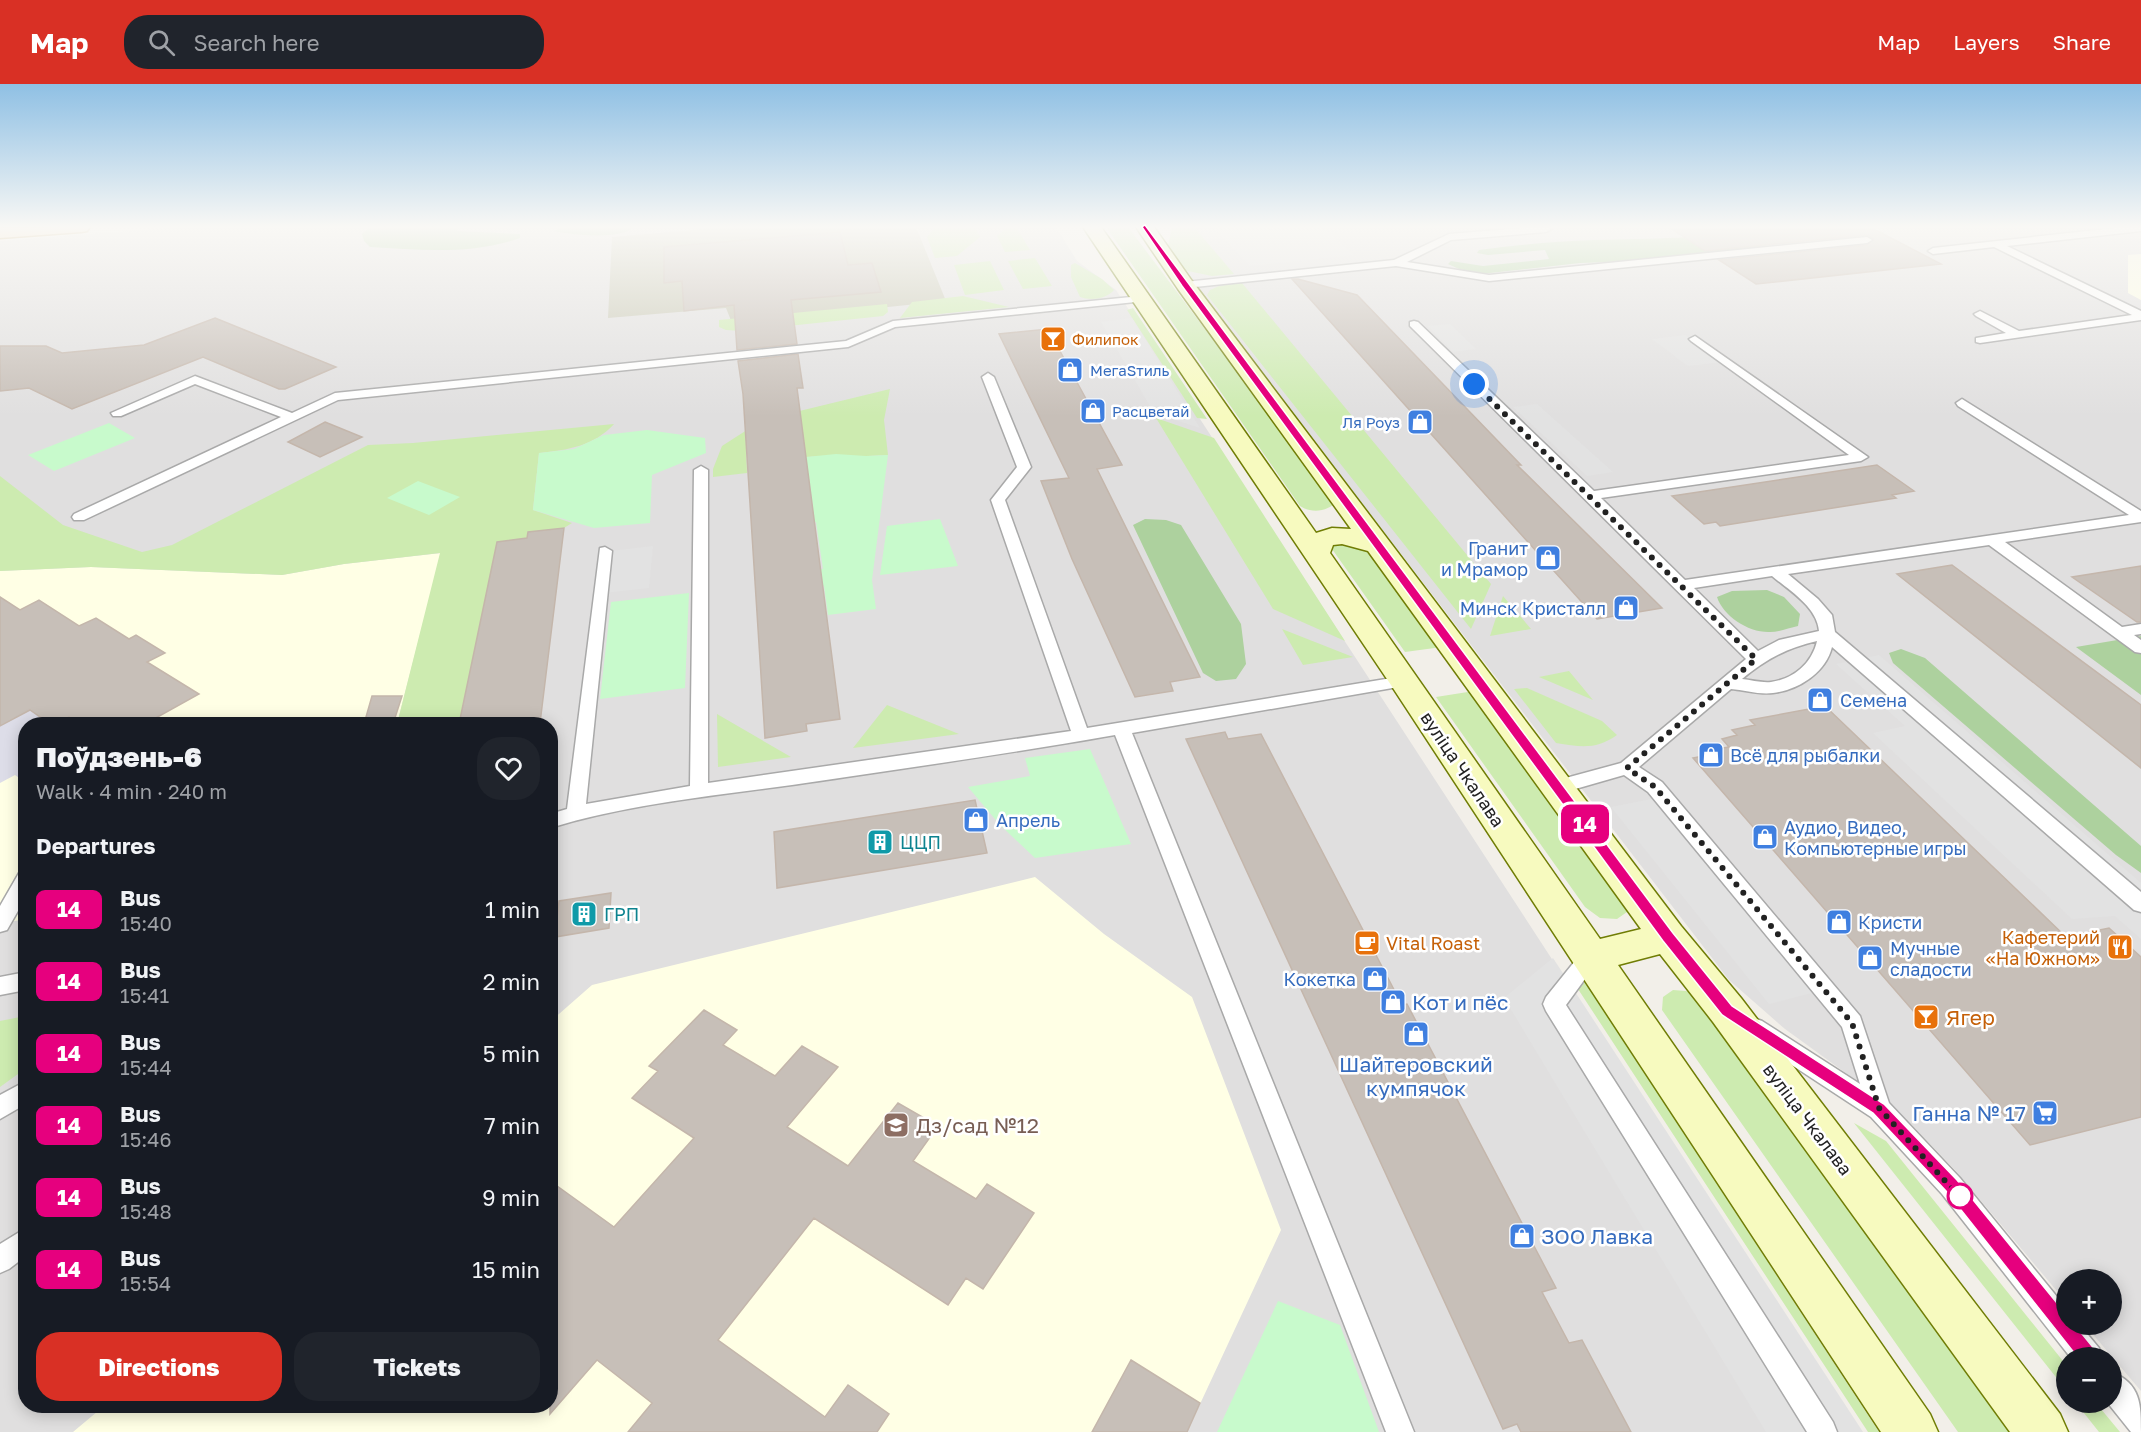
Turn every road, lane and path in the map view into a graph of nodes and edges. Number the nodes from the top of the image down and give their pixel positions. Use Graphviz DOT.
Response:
graph roads {
  1 [pos="1135,290"];
  2 [pos="1189,290"];
  3 [pos="2088,290"];
  4 [pos="1141,299"];
  5 [pos="1980,314"];
  6 [pos="2141,316"];
  7 [pos="1414,324"];
  8 [pos="2016,334"];
  9 [pos="1695,339"];
  10 [pos="1980,340"];
  11 [pos="988,377"];
  12 [pos="1962,403"];
  13 [pos="117,413"];
  14 [pos="292,417"];
  15 [pos="701,470"];
  16 [pos="1589,496"];
  17 [pos="1342,498"];
  18 [pos="1284,506"];
  19 [pos="79,517"];
  20 [pos="2141,518"];
  21 [pos="1992,540"];
  22 [pos="1378,546"];
  23 [pos="605,551"];
  24 [pos="1316,554"];
  25 [pos="1776,572"];
  26 [pos="1682,585"];
  27 [pos="2141,629"];
  28 [pos="2120,632"];
  29 [pos="1827,634"];
  30 [pos="1785,644"];
  31 [pos="2141,648"];
  32 [pos="1756,659"];
  33 [pos="1821,659"];
  34 [pos="1404,681"];
  35 [pos="1727,683"];
  36 [pos="1121,728"];
  37 [pos="1081,735"];
  38 [pos="1627,768"];
  39 [pos="1558,787"];
  40 [pos="699,791"];
  41 [pos="576,813"];
  42 [pos="558,819"];
  43 [pos="18,892"];
  44 [pos="2141,904"];
  45 [pos="0,924"];
  46 [pos="1668,937"];
  47 [pos="1590,957"];
  48 [pos="18,983"];
  49 [pos="0,986"];
  50 [pos="1727,1010"];
  51 [pos="18,1096"];
  52 [pos="0,1108"];
  53 [pos="1879,1108"];
  54 [pos="18,1246"];
  55 [pos="0,1260"];
  56 [pos="2081,1347"];
  57 [pos="2122,1398"];
  58 [pos="2141,1422"];
  59 [pos="1400,1432"];
  60 [pos="1823,1432"];
  61 [pos="1912,1432"];
  62 [pos="2042,1432"];
  1 -- 4 [label="main road, вуліца Чкалава"];
  2 -- 17 [label="main road, вуліца Чкалава"];
  3 -- 6 [label="lane"];
  4 -- 14 [label="lane"];
  4 -- 18 [label="main road, вуліца Чкалава"];
  5 -- 8 [label="lane"];
  6 -- 8 [label="lane"];
  7 -- 16 [label="lane"];
  8 -- 10 [label="lane"];
  9 -- 16 [label="lane"];
  11 -- 37 [label="lane"];
  12 -- 20 [label="lane"];
  13 -- 14 [label="lane"];
  14 -- 19 [label="lane"];
  15 -- 40 [label="lane"];
  16 -- 26 [label="lane"];
  17 -- 18 [label="main road"];
  17 -- 22 [label="main road, вуліца Чкалава"];
  18 -- 24 [label="main road, вуліца Чкалава"];
  20 -- 21 [label="lane"];
  21 -- 25 [label="lane"];
  21 -- 28 [label="lane"];
  22 -- 24 [label="main road"];
  22 -- 39 [label="main road, вуліца Чкалава"];
  23 -- 41 [label="lane"];
  24 -- 34 [label="main road, вуліца Чкалава"];
  25 -- 26 [label="lane"];
  25 -- 29 [label="lane"];
  26 -- 32 [label="lane"];
  27 -- 28 [label="lane"];
  28 -- 31 [label="lane"];
  29 -- 30 [label="lane"];
  29 -- 33 [label="lane"];
  29 -- 44 [label="lane"];
  30 -- 32 [label="lane"];
  30 -- 33 [label="lane"];
  32 -- 35 [label="lane"];
  33 -- 35 [label="lane"];
  34 -- 36 [label="lane"];
  34 -- 47 [label="main road, вуліца Чкалава"];
  35 -- 38 [label="lane"];
  36 -- 37 [label="lane"];
  36 -- 59 [label="lane"];
  37 -- 40 [label="lane"];
  38 -- 39 [label="lane"];
  38 -- 53 [label="lane"];
  39 -- 46 [label="main road, вуліца Чкалава"];
  40 -- 41 [label="lane"];
  41 -- 42 [label="lane"];
  43 -- 45 [label="lane"];
  46 -- 47 [label="main road"];
  46 -- 50 [label="main road, вуліца Чкалава"];
  47 -- 60 [label="lane"];
  47 -- 61 [label="main road, вуліца Чкалава"];
  48 -- 49 [label="lane"];
  50 -- 53 [label="lane"];
  50 -- 62 [label="main road, вуліца Чкалава"];
  51 -- 52 [label="lane"];
  53 -- 56 [label="lane"];
  54 -- 55 [label="lane"];
  57 -- 58 [label="lane"];
}
